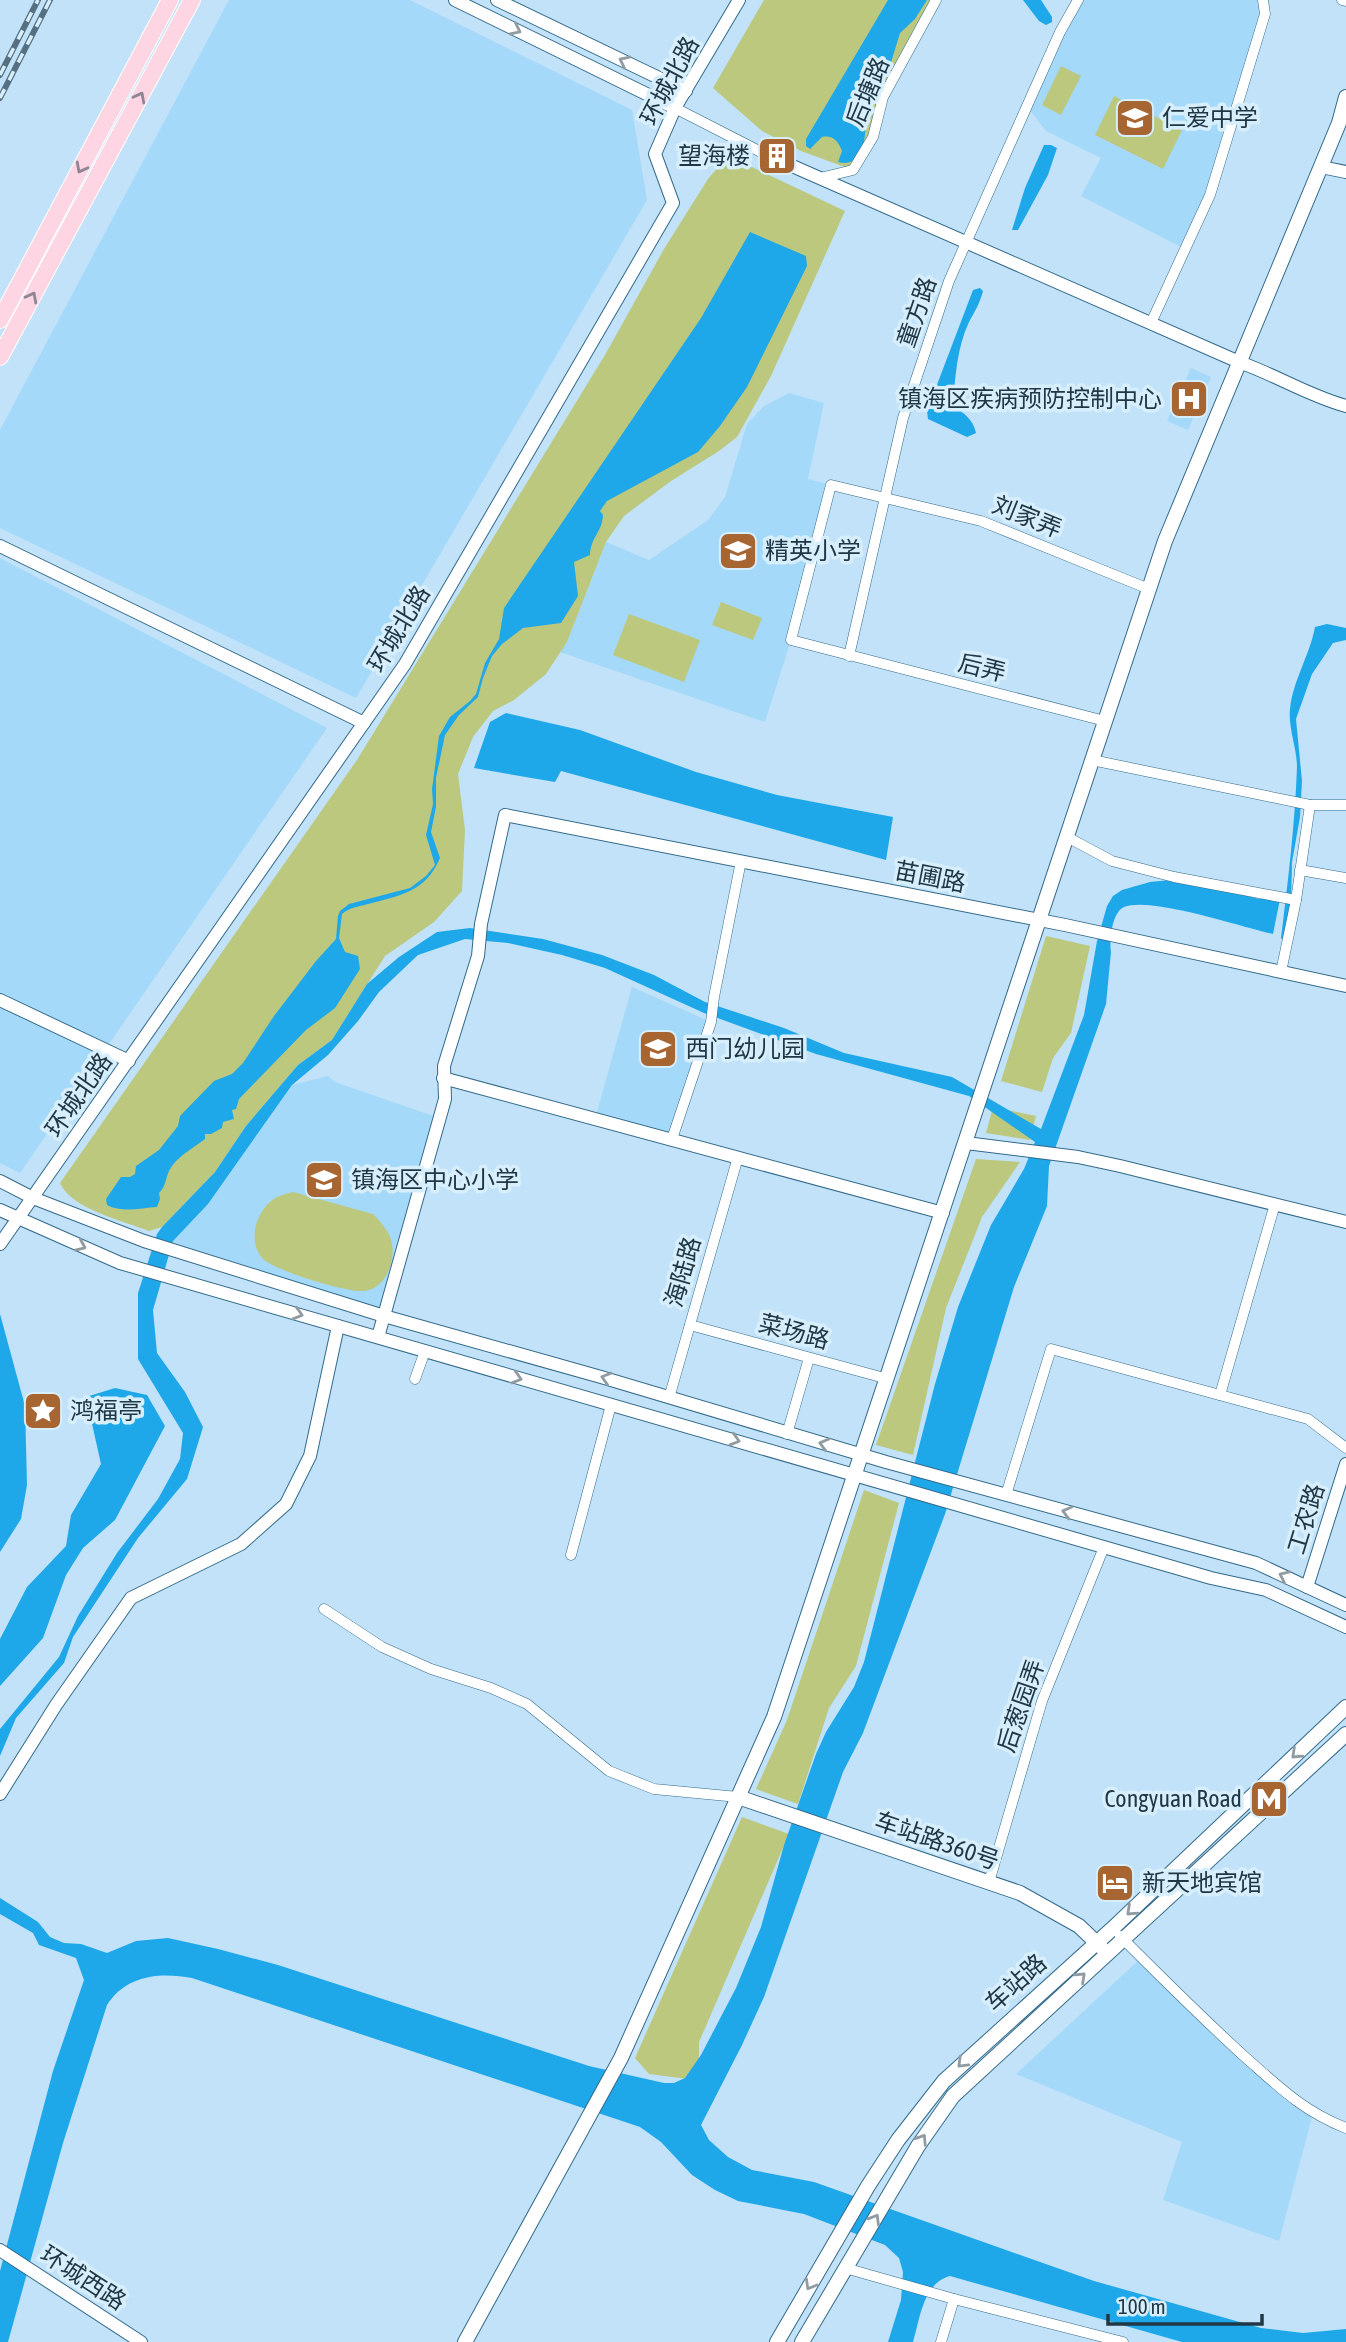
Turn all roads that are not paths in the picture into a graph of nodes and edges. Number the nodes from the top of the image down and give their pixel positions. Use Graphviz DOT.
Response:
graph roads {
  1 [pos="170,0"];
  2 [pos="192,0"];
  3 [pos="455,0"];
  4 [pos="498,0"];
  5 [pos="739,0"];
  6 [pos="936,0"];
  7 [pos="1078,0"];
  8 [pos="1263,0"];
  9 [pos="686,91"];
  10 [pos="1346,96"];
  11 [pos="675,108"];
  12 [pos="763,153"];
  13 [pos="790,165"];
  14 [pos="1321,167"];
  15 [pos="1346,172"];
  16 [pos="820,178"];
  17 [pos="965,242"];
  18 [pos="0,320"];
  19 [pos="1151,323"];
  20 [pos="0,357"];
  21 [pos="1239,362"];
  22 [pos="1346,406"];
  23 [pos="885,497"];
  24 [pos="0,546"];
  25 [pos="1149,589"];
  26 [pos="849,656"];
  27 [pos="1105,721"];
  28 [pos="364,723"];
  29 [pos="1093,760"];
  30 [pos="1310,805"];
  31 [pos="1346,806"];
  32 [pos="1067,837"];
  33 [pos="741,861"];
  34 [pos="1300,870"];
  35 [pos="1346,878"];
  36 [pos="1296,900"];
  37 [pos="1038,920"];
  38 [pos="1281,972"];
  39 [pos="1346,986"];
  40 [pos="0,1000"];
  41 [pos="129,1061"];
  42 [pos="443,1077"];
  43 [pos="672,1139"];
  44 [pos="966,1143"];
  45 [pos="738,1157"];
  46 [pos="0,1181"];
  47 [pos="33,1198"];
  48 [pos="1275,1204"];
  49 [pos="0,1210"];
  50 [pos="943,1213"];
  51 [pos="19,1219"];
  52 [pos="1346,1222"];
  53 [pos="0,1244"];
  54 [pos="384,1316"];
  55 [pos="690,1325"];
  56 [pos="338,1326"];
  57 [pos="378,1337"];
  58 [pos="425,1351"];
  59 [pos="809,1358"];
  60 [pos="415,1378"];
  61 [pos="888,1379"];
  62 [pos="1220,1395"];
  63 [pos="669,1398"];
  64 [pos="611,1405"];
  65 [pos="787,1434"];
  66 [pos="1346,1448"];
  67 [pos="862,1454"];
  68 [pos="1346,1464"];
  69 [pos="855,1475"];
  70 [pos="1006,1495"];
  71 [pos="1104,1547"];
  72 [pos="571,1555"];
  73 [pos="1307,1587"];
  74 [pos="1346,1605"];
  75 [pos="324,1609"];
  76 [pos="1346,1627"];
  77 [pos="1346,1707"];
  78 [pos="1346,1734"];
  79 [pos="0,1794"];
  80 [pos="738,1797"];
  81 [pos="989,1882"];
  82 [pos="1112,1928"];
  83 [pos="1123,1940"];
  84 [pos="1096,1941"];
  85 [pos="1107,1953"];
  86 [pos="1346,2128"];
  87 [pos="0,2250"];
  88 [pos="845,2268"];
  89 [pos="954,2299"];
  90 [pos="141,2342"];
  91 [pos="465,2342"];
  92 [pos="777,2342"];
  93 [pos="802,2342"];
  94 [pos="941,2342"];
  95 [pos="1123,2342"];
  1 -- 18 [label="main road, one-way"];
  20 -- 2 [label="main road, one-way"];
  3 -- 11 [label="street, one-way"];
  9 -- 4 [label="street, one-way"];
  5 -- 9 [label="street, 环城北路"];
  6 -- 16 [label="street, 后塘路"];
  7 -- 17 [label="street, 童方路"];
  8 -- 19 [label="street"];
  9 -- 11 [label="street, 环城北路"];
  10 -- 14 [label="main road"];
  11 -- 12 [label="street"];
  11 -- 28 [label="street, 环城北路"];
  13 -- 16 [label="street"];
  14 -- 15 [label="street"];
  14 -- 21 [label="main road"];
  16 -- 17 [label="street"];
  17 -- 19 [label="street"];
  17 -- 23 [label="street, 童方路"];
  19 -- 21 [label="street"];
  21 -- 22 [label="street"];
  21 -- 25 [label="main road"];
  23 -- 25 [label="street, 刘家弄"];
  23 -- 26 [label="street, 童方路"];
  23 -- 26 [label="street, 刘家弄"];
  24 -- 28 [label="street"];
  25 -- 27 [label="main road"];
  26 -- 27 [label="street, 后弄"];
  27 -- 29 [label="main road"];
  28 -- 41 [label="street, 环城北路"];
  29 -- 30 [label="street"];
  29 -- 32 [label="main road"];
  30 -- 31 [label="street"];
  30 -- 34 [label="street"];
  32 -- 36 [label="street"];
  32 -- 37 [label="main road"];
  33 -- 37 [label="street, 苗圃路"];
  33 -- 42 [label="street, 苗圃路"];
  33 -- 43 [label="street"];
  34 -- 35 [label="street"];
  34 -- 36 [label="street"];
  36 -- 38 [label="street"];
  37 -- 38 [label="street, 苗圃路"];
  37 -- 44 [label="main road"];
  38 -- 39 [label="street, 苗圃路"];
  40 -- 41 [label="street"];
  41 -- 47 [label="street, 环城北路"];
  42 -- 43 [label="street"];
  42 -- 54 [label="street"];
  43 -- 45 [label="street"];
  44 -- 48 [label="street"];
  44 -- 50 [label="main road"];
  45 -- 50 [label="street"];
  45 -- 55 [label="street, 海陆路"];
  46 -- 47 [label="street"];
  47 -- 51 [label="street, 环城北路"];
  47 -- 54 [label="street"];
  48 -- 52 [label="street"];
  48 -- 62 [label="street"];
  49 -- 51 [label="street"];
  50 -- 61 [label="main road"];
  51 -- 53 [label="street, 环城北路"];
  51 -- 56 [label="street, one-way"];
  54 -- 57 [label="street"];
  63 -- 54 [label="street, one-way"];
  55 -- 59 [label="street, 菜场路"];
  55 -- 63 [label="street, 海陆路"];
  56 -- 57 [label="street"];
  56 -- 79 [label="street"];
  57 -- 58 [label="street"];
  58 -- 60 [label="street"];
  58 -- 64 [label="street, one-way"];
  59 -- 61 [label="street, 菜场路"];
  59 -- 65 [label="street"];
  61 -- 67 [label="main road"];
  62 -- 66 [label="street"];
  62 -- 70 [label="street"];
  63 -- 65 [label="street"];
  64 -- 69 [label="street, one-way"];
  64 -- 72 [label="street"];
  67 -- 65 [label="street, one-way"];
  67 -- 69 [label="main road"];
  67 -- 70 [label="street"];
  68 -- 73 [label="street, 工农路"];
  69 -- 71 [label="street"];
  69 -- 80 [label="main road"];
  73 -- 70 [label="street, one-way"];
  71 -- 76 [label="street"];
  71 -- 81 [label="street, 后葱园弄"];
  73 -- 74 [label="street"];
  75 -- 80 [label="street"];
  77 -- 82 [label="main road, 车站路, one-way"];
  78 -- 83 [label="main road, 车站路"];
  80 -- 81 [label="main road, 车站路360号"];
  80 -- 91 [label="main road"];
  81 -- 84 [label="main road, 车站路360号"];
  82 -- 83 [label="street"];
  82 -- 84 [label="main road, 车站路"];
  83 -- 85 [label="main road, 车站路"];
  83 -- 86 [label="street"];
  84 -- 85 [label="main road, 车站路360号"];
  84 -- 92 [label="main road, 车站路, one-way"];
  88 -- 85 [label="main road, 车站路, one-way"];
  87 -- 90 [label="street, 环城西路"];
  88 -- 89 [label="street"];
  88 -- 93 [label="main road, 车站路"];
  89 -- 94 [label="street"];
  89 -- 95 [label="street"];
}
